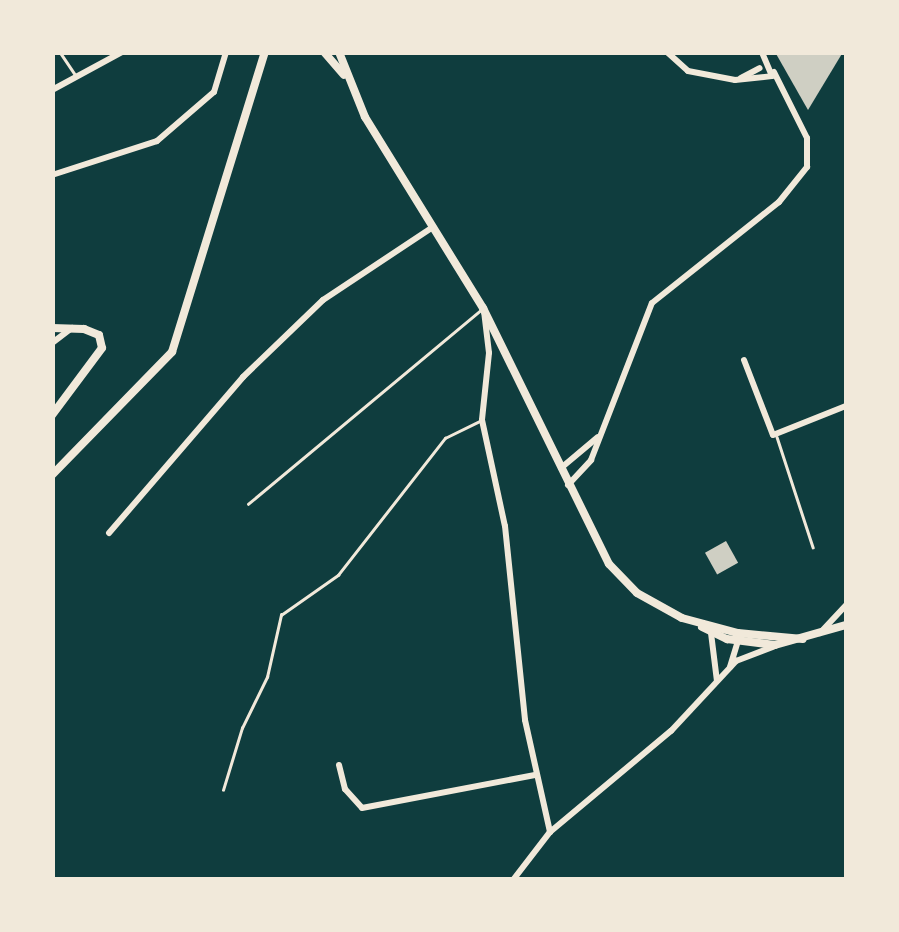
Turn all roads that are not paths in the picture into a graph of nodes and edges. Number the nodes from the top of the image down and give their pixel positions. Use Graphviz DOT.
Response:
graph roads {
  1 [pos="60,52"];
  2 [pos="122,52"];
  3 [pos="226,52"];
  4 [pos="265,52"];
  5 [pos="324,52"];
  6 [pos="339,52"];
  7 [pos="667,52"];
  8 [pos="762,52"];
  9 [pos="764,66"];
  10 [pos="76,76"];
  11 [pos="344,76"];
  12 [pos="769,76"];
  13 [pos="736,80"];
  14 [pos="52,90"];
  15 [pos="52,175"];
  16 [pos="433,227"];
  17 [pos="483,308"];
  18 [pos="52,328"];
  19 [pos="72,328"];
  20 [pos="52,343"];
  21 [pos="744,360"];
  22 [pos="846,406"];
  23 [pos="52,415"];
  24 [pos="482,420"];
  25 [pos="598,436"];
  26 [pos="776,436"];
  27 [pos="561,468"];
  28 [pos="52,475"];
  29 [pos="568,486"];
  30 [pos="248,504"];
  31 [pos="110,533"];
  32 [pos="813,546"];
  33 [pos="846,605"];
  34 [pos="846,625"];
  35 [pos="711,629"];
  36 [pos="820,633"];
  37 [pos="738,641"];
  38 [pos="779,641"];
  39 [pos="739,659"];
  40 [pos="730,667"];
  41 [pos="717,682"];
  42 [pos="339,765"];
  43 [pos="535,775"];
  44 [pos="223,790"];
  45 [pos="550,832"];
  46 [pos="512,880"];
  1 -- 10 [label="lane"];
  2 -- 10 [label="street"];
  3 -- 15 [label="street"];
  4 -- 28 [label="street"];
  5 -- 11 [label="street"];
  6 -- 11 [label="street"];
  7 -- 13 [label="street"];
  8 -- 9 [label="street"];
  9 -- 12 [label="street"];
  9 -- 12 [label="street"];
  9 -- 13 [label="street"];
  10 -- 14 [label="street"];
  11 -- 16 [label="street"];
  12 -- 13 [label="street"];
  12 -- 25 [label="street"];
  16 -- 17 [label="street"];
  16 -- 31 [label="street"];
  17 -- 24 [label="street"];
  17 -- 27 [label="street"];
  17 -- 30 [label="lane"];
  18 -- 19 [label="street"];
  19 -- 20 [label="street"];
  19 -- 23 [label="street"];
  21 -- 26 [label="street"];
  22 -- 26 [label="street"];
  24 -- 43 [label="street"];
  24 -- 44 [label="lane"];
  25 -- 27 [label="street"];
  25 -- 29 [label="street"];
  26 -- 32 [label="lane"];
  27 -- 29 [label="street"];
  29 -- 35 [label="street"];
  33 -- 36 [label="street"];
  34 -- 36 [label="street"];
  35 -- 37 [label="street"];
  35 -- 38 [label="street"];
  35 -- 41 [label="street"];
  36 -- 38 [label="street"];
  37 -- 38 [label="street"];
  37 -- 39 [label="street"];
  37 -- 40 [label="street"];
  38 -- 39 [label="street"];
  39 -- 40 [label="street"];
  40 -- 41 [label="street"];
  41 -- 45 [label="street"];
  42 -- 43 [label="street"];
  43 -- 45 [label="street"];
  45 -- 46 [label="street"];
}
